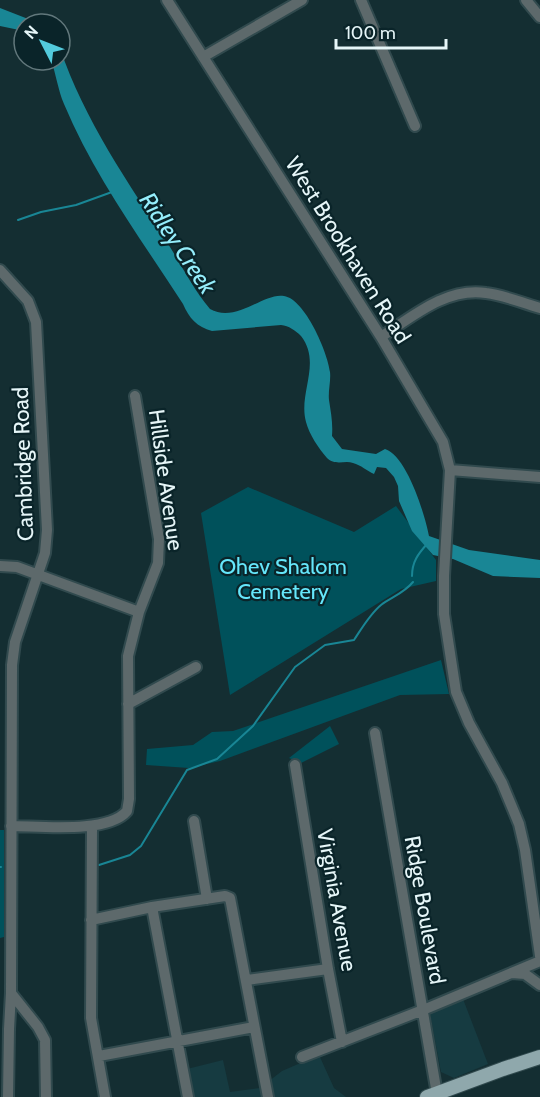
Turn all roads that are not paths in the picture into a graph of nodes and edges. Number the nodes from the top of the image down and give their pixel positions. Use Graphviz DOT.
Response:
graph roads {
  1 [pos="166,0"];
  2 [pos="302,0"];
  3 [pos="361,0"];
  4 [pos="526,0"];
  5 [pos="540,17"];
  6 [pos="203,57"];
  7 [pos="415,126"];
  8 [pos="0,270"];
  9 [pos="540,308"];
  10 [pos="381,337"];
  11 [pos="135,396"];
  12 [pos="450,470"];
  13 [pos="540,477"];
  14 [pos="0,566"];
  15 [pos="37,576"];
  16 [pos="140,612"];
  17 [pos="196,667"];
  18 [pos="128,704"];
  19 [pos="375,733"];
  20 [pos="295,765"];
  21 [pos="194,821"];
  22 [pos="10,826"];
  23 [pos="92,826"];
  24 [pos="207,899"];
  25 [pos="152,907"];
  26 [pos="92,920"];
  27 [pos="540,956"];
  28 [pos="540,961"];
  29 [pos="328,969"];
  30 [pos="512,973"];
  31 [pos="247,980"];
  32 [pos="540,984"];
  33 [pos="11,993"];
  34 [pos="423,1010"];
  35 [pos="255,1027"];
  36 [pos="342,1042"];
  37 [pos="178,1043"];
  38 [pos="99,1056"];
  39 [pos="302,1057"];
  40 [pos="540,1057"];
  41 [pos="431,1096"];
  42 [pos="8,1097"];
  43 [pos="46,1097"];
  44 [pos="105,1097"];
  45 [pos="188,1097"];
  46 [pos="268,1097"];
  1 -- 6 [label="street, West Brookhaven Road"];
  2 -- 6 [label="street"];
  3 -- 7 [label="street"];
  4 -- 5 [label="street"];
  6 -- 10 [label="street, West Brookhaven Road"];
  8 -- 15 [label="street, Cambridge Road"];
  9 -- 10 [label="street"];
  10 -- 12 [label="street, West Brookhaven Road"];
  11 -- 16 [label="street, Hillside Avenue"];
  12 -- 13 [label="street"];
  12 -- 27 [label="street, West Brookhaven Road"];
  14 -- 15 [label="street"];
  15 -- 16 [label="street"];
  15 -- 22 [label="street, Cambridge Road"];
  16 -- 18 [label="street, Hillside Avenue"];
  17 -- 18 [label="street"];
  18 -- 23 [label="street, Hillside Avenue"];
  19 -- 34 [label="street, Ridge Boulevard"];
  20 -- 29 [label="street, Virginia Avenue"];
  21 -- 24 [label="street"];
  22 -- 23 [label="street"];
  22 -- 33 [label="street, Cambridge Road"];
  23 -- 26 [label="street"];
  24 -- 25 [label="street"];
  24 -- 31 [label="street"];
  25 -- 26 [label="street"];
  25 -- 37 [label="street"];
  26 -- 38 [label="street"];
  28 -- 30 [label="street"];
  29 -- 31 [label="street"];
  29 -- 36 [label="street, Virginia Avenue"];
  30 -- 32 [label="street"];
  30 -- 34 [label="street"];
  31 -- 35 [label="street"];
  33 -- 42 [label="street, Cambridge Road"];
  33 -- 43 [label="street"];
  34 -- 36 [label="street"];
  34 -- 41 [label="street, Ridge Boulevard"];
  35 -- 37 [label="street"];
  35 -- 46 [label="street"];
  36 -- 39 [label="street"];
  37 -- 38 [label="street"];
  37 -- 45 [label="street"];
  38 -- 44 [label="street"];
  40 -- 41 [label="main road"];
}
